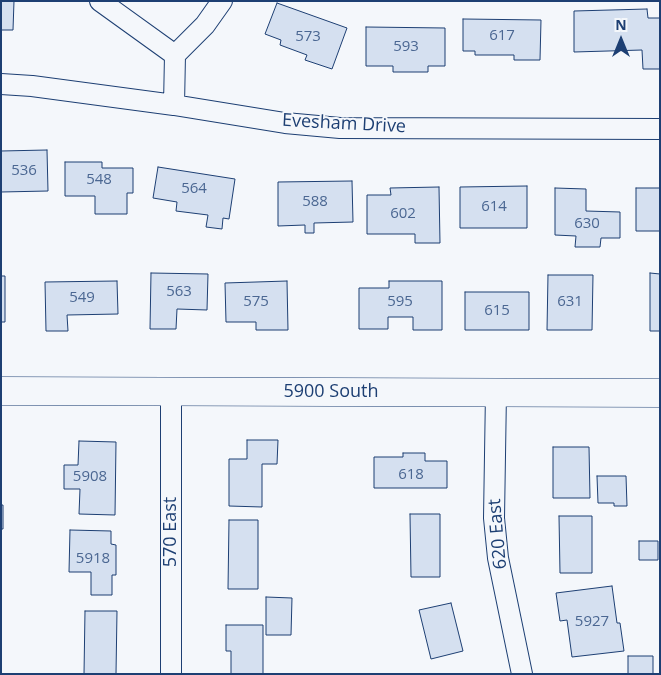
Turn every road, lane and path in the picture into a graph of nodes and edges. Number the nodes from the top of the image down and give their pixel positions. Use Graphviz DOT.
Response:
graph roads {
  1 [pos="100,1"];
  2 [pos="222,1"];
  3 [pos="175,56"];
  4 [pos="1,84"];
  5 [pos="174,105"];
  6 [pos="660,129"];
  7 [pos="1,391"];
  8 [pos="171,391"];
  9 [pos="496,392"];
  10 [pos="660,393"];
  11 [pos="171,674"];
  12 [pos="522,674"];
  1 -- 3 [label="street"];
  2 -- 3 [label="street"];
  3 -- 5 [label="street"];
  4 -- 5 [label="street, Evesham Drive"];
  5 -- 6 [label="street, Evesham Drive"];
  7 -- 8 [label="main road, 5900 South"];
  8 -- 9 [label="main road, 5900 South"];
  8 -- 11 [label="street, 570 East"];
  9 -- 10 [label="main road, 5900 South"];
  9 -- 12 [label="street, 620 East"];
}
